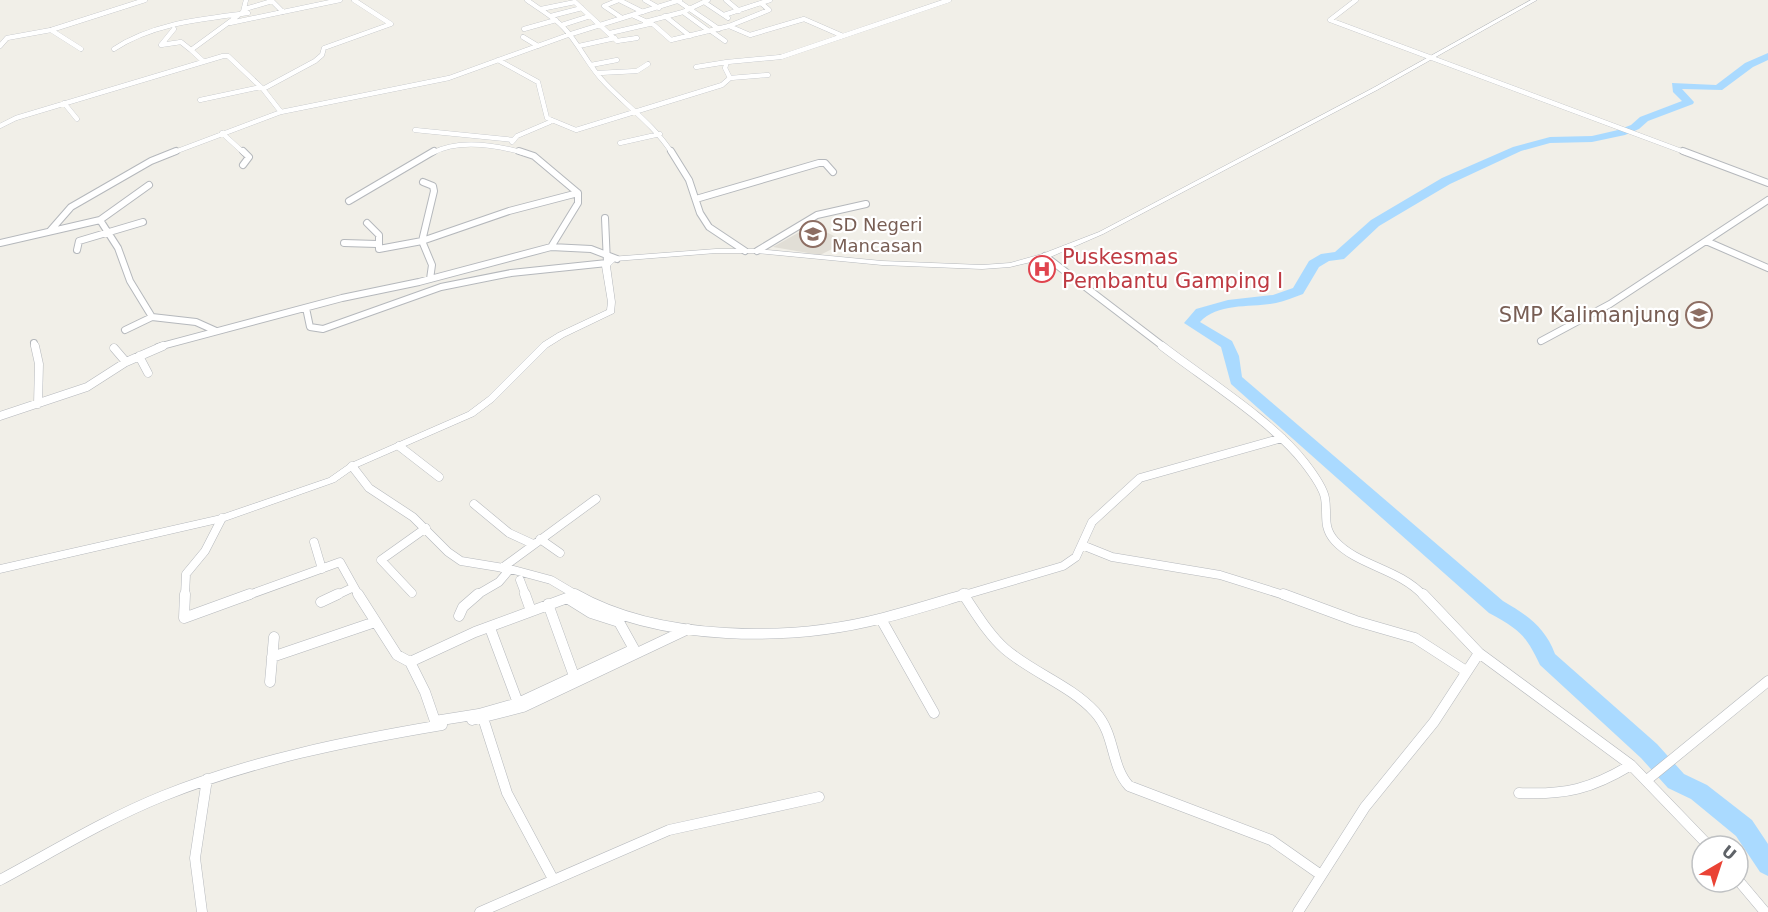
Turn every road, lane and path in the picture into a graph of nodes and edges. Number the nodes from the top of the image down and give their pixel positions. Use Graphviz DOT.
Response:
graph roads {
  1 [pos="134,0"];
  2 [pos="145,0"];
  3 [pos="246,0"];
  4 [pos="273,0"];
  5 [pos="312,0"];
  6 [pos="340,0"];
  7 [pos="354,0"];
  8 [pos="528,0"];
  9 [pos="619,0"];
  10 [pos="645,0"];
  11 [pos="726,0"];
  12 [pos="749,0"];
  13 [pos="770,0"];
  14 [pos="949,0"];
  15 [pos="1356,0"];
  16 [pos="1535,0"];
  17 [pos="675,1"];
  18 [pos="706,1"];
  19 [pos="129,4"];
  20 [pos="758,4"];
  21 [pos="582,8"];
  22 [pos="659,8"];
  23 [pos="541,9"];
  24 [pos="692,9"];
  25 [pos="739,10"];
  26 [pos="246,11"];
  27 [pos="283,12"];
  28 [pos="643,12"];
  29 [pos="683,12"];
  30 [pos="632,15"];
  31 [pos="724,15"];
  32 [pos="551,16"];
  33 [pos="590,16"];
  34 [pos="665,16"];
  35 [pos="622,18"];
  36 [pos="157,20"];
  37 [pos="556,20"];
  38 [pos="230,23"];
  39 [pos="647,23"];
  40 [pos="736,23"];
  41 [pos="601,24"];
  42 [pos="562,26"];
  43 [pos="729,26"];
  44 [pos="174,28"];
  45 [pos="524,29"];
  46 [pos="719,29"];
  47 [pos="51,30"];
  48 [pos="162,30"];
  49 [pos="710,31"];
  50 [pos="610,33"];
  51 [pos="568,35"];
  52 [pos="690,36"];
  53 [pos="843,36"];
  54 [pos="0,37"];
  55 [pos="523,37"];
  56 [pos="615,38"];
  57 [pos="637,38"];
  58 [pos="725,40"];
  59 [pos="4,42"];
  60 [pos="181,42"];
  61 [pos="538,46"];
  62 [pos="579,46"];
  63 [pos="81,49"];
  64 [pos="114,49"];
  65 [pos="191,50"];
  66 [pos="321,56"];
  67 [pos="1431,58"];
  68 [pos="498,60"];
  69 [pos="617,60"];
  70 [pos="203,61"];
  71 [pos="326,62"];
  72 [pos="727,62"];
  73 [pos="648,64"];
  74 [pos="591,65"];
  75 [pos="696,67"];
  76 [pos="598,73"];
  77 [pos="768,75"];
  78 [pos="730,78"];
  79 [pos="262,88"];
  80 [pos="200,100"];
  81 [pos="64,103"];
  82 [pos="281,112"];
  83 [pos="636,112"];
  84 [pos="77,120"];
  85 [pos="550,122"];
  86 [pos="0,126"];
  87 [pos="415,130"];
  88 [pos="222,133"];
  89 [pos="660,134"];
  90 [pos="514,140"];
  91 [pos="620,143"];
  92 [pos="507,148"];
  93 [pos="243,165"];
  94 [pos="833,172"];
  95 [pos="423,182"];
  96 [pos="1768,183"];
  97 [pos="149,185"];
  98 [pos="578,193"];
  99 [pos="696,199"];
  100 [pos="1768,200"];
  101 [pos="349,201"];
  102 [pos="866,204"];
  103 [pos="605,218"];
  104 [pos="100,220"];
  105 [pos="143,222"];
  106 [pos="367,223"];
  107 [pos="50,231"];
  108 [pos="109,233"];
  109 [pos="422,241"];
  110 [pos="1706,242"];
  111 [pos="0,243"];
  112 [pos="345,243"];
  113 [pos="377,244"];
  114 [pos="551,247"];
  115 [pos="77,250"];
  116 [pos="745,251"];
  117 [pos="757,251"];
  118 [pos="1045,256"];
  119 [pos="606,259"];
  120 [pos="1768,268"];
  121 [pos="430,279"];
  122 [pos="306,308"];
  123 [pos="152,317"];
  124 [pos="125,330"];
  125 [pos="216,331"];
  126 [pos="1541,341"];
  127 [pos="34,343"];
  128 [pos="114,348"];
  129 [pos="139,356"];
  130 [pos="126,362"];
  131 [pos="148,373"];
  132 [pos="39,404"];
  133 [pos="0,416"];
  134 [pos="1282,438"];
  135 [pos="399,446"];
  136 [pos="352,466"];
  137 [pos="440,477"];
  138 [pos="596,499"];
  139 [pos="474,504"];
  140 [pos="222,518"];
  141 [pos="426,528"];
  142 [pos="536,541"];
  143 [pos="314,542"];
  144 [pos="1082,545"];
  145 [pos="560,553"];
  146 [pos="0,569"];
  147 [pos="322,569"];
  148 [pos="506,569"];
  149 [pos="520,580"];
  150 [pos="354,587"];
  151 [pos="412,593"];
  152 [pos="963,594"];
  153 [pos="321,602"];
  154 [pos="548,604"];
  155 [pos="531,611"];
  156 [pos="459,616"];
  157 [pos="880,619"];
  158 [pos="375,622"];
  159 [pos="490,628"];
  160 [pos="688,629"];
  161 [pos="274,637"];
  162 [pos="1479,652"];
  163 [pos="272,657"];
  164 [pos="410,662"];
  165 [pos="1466,671"];
  166 [pos="574,676"];
  167 [pos="1768,681"];
  168 [pos="270,682"];
  169 [pos="518,703"];
  170 [pos="934,713"];
  171 [pos="483,718"];
  172 [pos="1631,765"];
  173 [pos="207,779"];
  174 [pos="1647,780"];
  175 [pos="1519,793"];
  176 [pos="819,797"];
  177 [pos="1698,834"];
  178 [pos="1321,875"];
  179 [pos="553,879"];
  180 [pos="0,880"];
  181 [pos="1750,894"];
  182 [pos="202,912"];
  183 [pos="480,912"];
  184 [pos="1298,912"];
  185 [pos="1765,912"];
  1 -- 19 [label="street"];
  2 -- 19 [label="street"];
  3 -- 26 [label="street"];
  4 -- 26 [label="street"];
  4 -- 27 [label="street"];
  5 -- 27 [label="street"];
  6 -- 38 [label="street"];
  7 -- 66 [label="street"];
  8 -- 23 [label="street"];
  9 -- 28 [label="street"];
  9 -- 35 [label="street"];
  10 -- 22 [label="street"];
  11 -- 25 [label="street"];
  12 -- 20 [label="street"];
  13 -- 20 [label="street"];
  14 -- 53 [label="street"];
  15 -- 67 [label="street"];
  16 -- 67 [label="street"];
  17 -- 22 [label="street"];
  17 -- 24 [label="street"];
  18 -- 24 [label="street"];
  18 -- 31 [label="street"];
  19 -- 47 [label="street"];
  20 -- 25 [label="street"];
  20 -- 40 [label="street"];
  21 -- 23 [label="street"];
  21 -- 32 [label="street"];
  21 -- 33 [label="street"];
  22 -- 28 [label="street"];
  23 -- 32 [label="street"];
  24 -- 29 [label="street"];
  24 -- 46 [label="street"];
  25 -- 31 [label="street"];
  26 -- 27 [label="street"];
  26 -- 38 [label="street"];
  26 -- 44 [label="street"];
  28 -- 30 [label="street"];
  29 -- 34 [label="street"];
  29 -- 49 [label="street"];
  30 -- 35 [label="street"];
  30 -- 39 [label="street"];
  31 -- 40 [label="street"];
  32 -- 37 [label="street"];
  33 -- 41 [label="street"];
  33 -- 42 [label="street"];
  34 -- 39 [label="street"];
  34 -- 52 [label="street"];
  35 -- 41 [label="street"];
  36 -- 48 [label="street"];
  37 -- 42 [label="street"];
  37 -- 45 [label="street"];
  38 -- 65 [label="street"];
  39 -- 50 [label="street"];
  39 -- 52 [label="street"];
  40 -- 43 [label="street"];
  41 -- 50 [label="street"];
  41 -- 51 [label="street"];
  42 -- 51 [label="street"];
  43 -- 46 [label="street"];
  43 -- 53 [label="street"];
  44 -- 48 [label="street"];
  44 -- 60 [label="street"];
  44 -- 60 [label="street"];
  46 -- 49 [label="street"];
  47 -- 59 [label="street"];
  47 -- 63 [label="street"];
  48 -- 64 [label="street"];
  49 -- 52 [label="street"];
  49 -- 58 [label="street"];
  50 -- 56 [label="street"];
  51 -- 61 [label="street"];
  51 -- 62 [label="street"];
  53 -- 72 [label="street"];
  54 -- 59 [label="street"];
  55 -- 61 [label="street"];
  56 -- 57 [label="street"];
  56 -- 62 [label="street"];
  60 -- 65 [label="street"];
  61 -- 68 [label="street"];
  62 -- 74 [label="street"];
  65 -- 70 [label="street"];
  66 -- 71 [label="street"];
  66 -- 79 [label="street"];
  67 -- 96 [label="street"];
  67 -- 118 [label="street"];
  68 -- 82 [label="street"];
  68 -- 85 [label="street"];
  69 -- 74 [label="street"];
  70 -- 79 [label="street"];
  70 -- 81 [label="street"];
  72 -- 75 [label="street"];
  72 -- 78 [label="street"];
  73 -- 76 [label="street"];
  74 -- 76 [label="street"];
  76 -- 83 [label="street"];
  77 -- 78 [label="street"];
  78 -- 83 [label="street"];
  79 -- 80 [label="street"];
  79 -- 82 [label="street"];
  81 -- 84 [label="street"];
  81 -- 86 [label="street"];
  82 -- 88 [label="street"];
  83 -- 85 [label="street"];
  83 -- 89 [label="street"];
  85 -- 90 [label="street"];
  87 -- 90 [label="street"];
  88 -- 93 [label="street"];
  88 -- 107 [label="street"];
  89 -- 91 [label="street"];
  89 -- 99 [label="street"];
  90 -- 92 [label="street"];
  92 -- 98 [label="street"];
  92 -- 101 [label="street"];
  94 -- 99 [label="street"];
  95 -- 109 [label="street"];
  97 -- 104 [label="street"];
  98 -- 109 [label="street"];
  98 -- 114 [label="street"];
  99 -- 116 [label="street"];
  100 -- 110 [label="street"];
  102 -- 117 [label="street"];
  103 -- 119 [label="street"];
  104 -- 107 [label="street"];
  104 -- 108 [label="street"];
  105 -- 108 [label="street"];
  106 -- 113 [label="street"];
  107 -- 111 [label="street"];
  108 -- 115 [label="street"];
  108 -- 123 [label="street"];
  109 -- 113 [label="street"];
  109 -- 121 [label="street"];
  110 -- 120 [label="street"];
  110 -- 126 [label="street"];
  112 -- 113 [label="street"];
  114 -- 119 [label="street"];
  114 -- 121 [label="street"];
  116 -- 117 [label="street"];
  116 -- 119 [label="street"];
  117 -- 118 [label="street"];
  118 -- 134 [label="street"];
  119 -- 122 [label="street"];
  119 -- 135 [label="street"];
  121 -- 122 [label="street"];
  122 -- 125 [label="street"];
  123 -- 124 [label="street"];
  123 -- 125 [label="street"];
  125 -- 129 [label="street"];
  127 -- 132 [label="street"];
  128 -- 130 [label="street"];
  129 -- 130 [label="street"];
  129 -- 131 [label="street"];
  130 -- 132 [label="street"];
  132 -- 133 [label="street"];
  134 -- 144 [label="street"];
  134 -- 162 [label="street"];
  135 -- 136 [label="street"];
  135 -- 137 [label="street"];
  136 -- 140 [label="street"];
  136 -- 141 [label="street"];
  138 -- 142 [label="street"];
  139 -- 142 [label="street"];
  140 -- 146 [label="street"];
  140 -- 147 [label="street"];
  141 -- 148 [label="street"];
  141 -- 151 [label="street"];
  142 -- 145 [label="street"];
  142 -- 148 [label="street"];
  143 -- 147 [label="street"];
  144 -- 152 [label="street"];
  144 -- 165 [label="street"];
  147 -- 150 [label="street"];
  148 -- 156 [label="street"];
  148 -- 160 [label="street"];
  149 -- 155 [label="street"];
  150 -- 153 [label="street"];
  150 -- 158 [label="street"];
  152 -- 157 [label="street"];
  152 -- 178 [label="street"];
  154 -- 155 [label="street"];
  154 -- 166 [label="street"];
  154 -- 166 [label="street"];
  155 -- 159 [label="street"];
  157 -- 160 [label="street"];
  157 -- 170 [label="street"];
  158 -- 163 [label="street"];
  158 -- 164 [label="street"];
  159 -- 164 [label="street"];
  159 -- 169 [label="street"];
  160 -- 171 [label="street"];
  161 -- 163 [label="street"];
  162 -- 165 [label="street"];
  162 -- 172 [label="street"];
  163 -- 168 [label="street"];
  164 -- 169 [label="street"];
  165 -- 178 [label="street"];
  166 -- 169 [label="street"];
  167 -- 174 [label="street"];
  171 -- 173 [label="street"];
  171 -- 179 [label="street"];
  172 -- 174 [label="street"];
  172 -- 175 [label="street"];
  173 -- 180 [label="street"];
  173 -- 182 [label="street"];
  174 -- 177 [label="street"];
  176 -- 179 [label="street"];
  178 -- 184 [label="street"];
  179 -- 183 [label="street"];
  181 -- 185 [label="street"];
}
